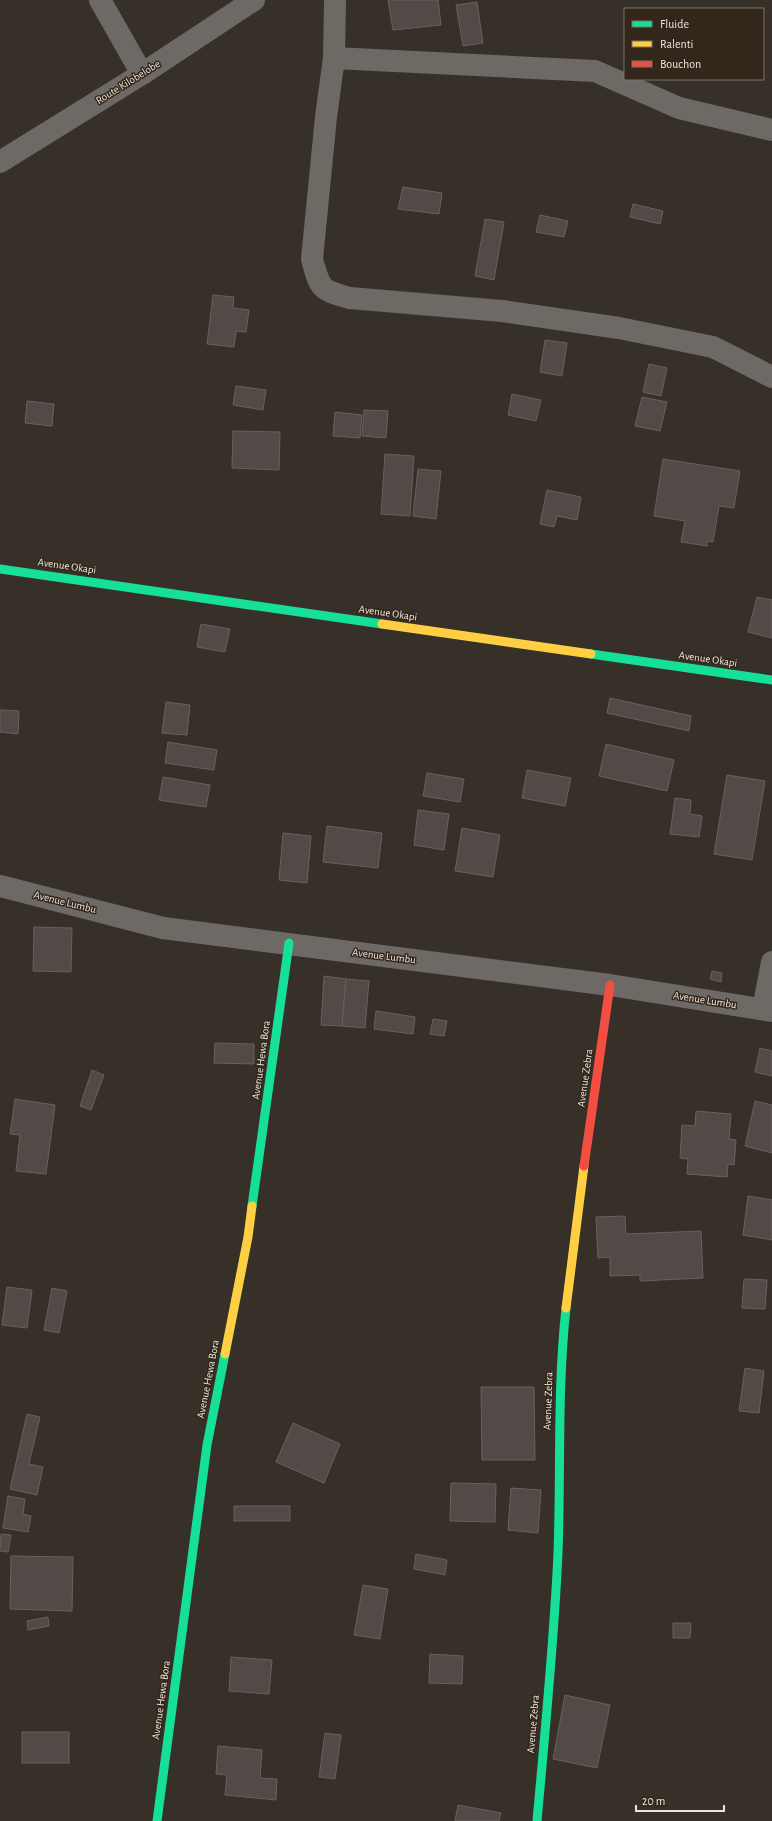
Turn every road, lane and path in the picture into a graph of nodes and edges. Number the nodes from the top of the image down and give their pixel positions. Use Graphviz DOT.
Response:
graph roads {
  1 [pos="100,0"];
  2 [pos="254,0"];
  3 [pos="335,0"];
  4 [pos="334,58"];
  5 [pos="142,74"];
  6 [pos="772,130"];
  7 [pos="0,162"];
  8 [pos="772,377"];
  9 [pos="0,569"];
  10 [pos="772,680"];
  11 [pos="0,886"];
  12 [pos="289,943"];
  13 [pos="772,962"];
  14 [pos="610,985"];
  15 [pos="767,1010"];
  16 [pos="157,1821"];
  17 [pos="537,1821"];
  1 -- 5 [label="street"];
  2 -- 5 [label="street, Route Kilobelobe"];
  3 -- 4 [label="street"];
  4 -- 6 [label="street"];
  4 -- 8 [label="street"];
  5 -- 7 [label="street, Route Kilobelobe"];
  9 -- 10 [label="street, Avenue Okapi"];
  11 -- 12 [label="street, Avenue Lumbu"];
  12 -- 14 [label="street, Avenue Lumbu"];
  12 -- 16 [label="street, Avenue Hewa Bora"];
  13 -- 15 [label="street"];
  14 -- 15 [label="street, Avenue Lumbu"];
  14 -- 17 [label="street, Avenue Zebra"];
}
